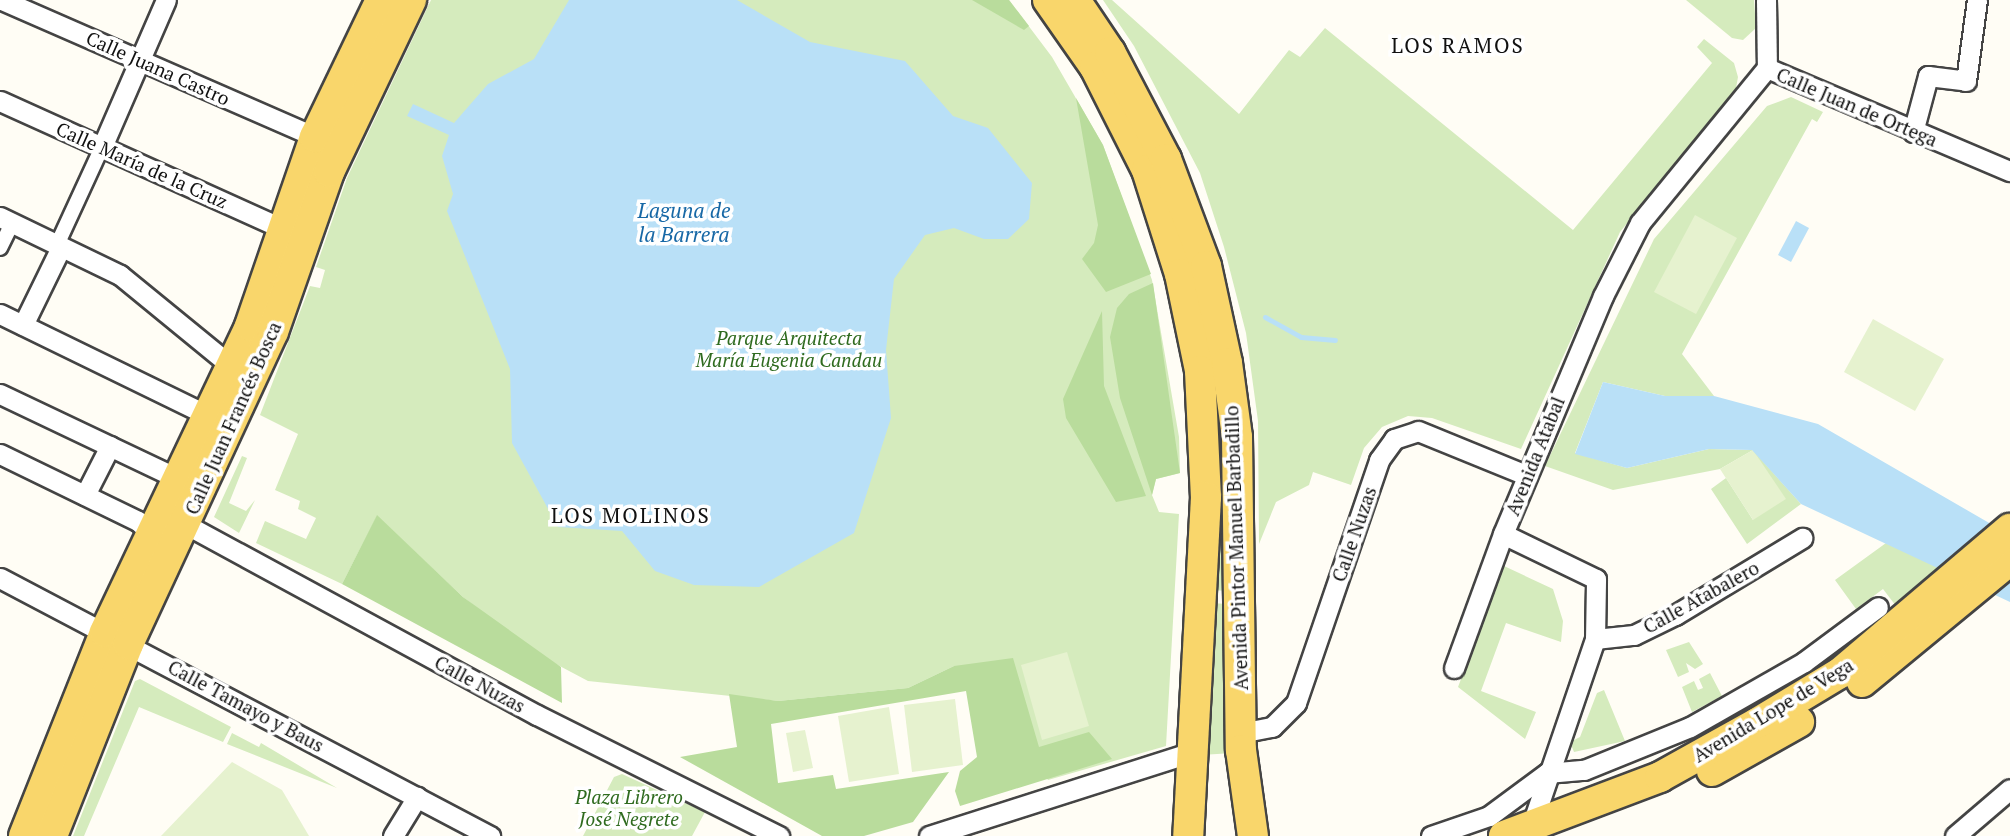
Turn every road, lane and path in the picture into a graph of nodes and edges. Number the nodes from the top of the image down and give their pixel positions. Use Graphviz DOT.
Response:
graph roads {
  1 [pos="2,0"];
  2 [pos="166,0"];
  3 [pos="381,0"];
  4 [pos="411,0"];
  5 [pos="1048,0"];
  6 [pos="1075,0"];
  7 [pos="1766,0"];
  8 [pos="1977,0"];
  9 [pos="140,60"];
  10 [pos="1767,68"];
  11 [pos="0,101"];
  12 [pos="1913,132"];
  13 [pos="315,136"];
  14 [pos="102,147"];
  15 [pos="2010,171"];
  16 [pos="6,220"];
  17 [pos="284,229"];
  18 [pos="59,246"];
  19 [pos="0,247"];
  20 [pos="0,314"];
  21 [pos="23,325"];
  22 [pos="231,366"];
  23 [pos="0,394"];
  24 [pos="207,415"];
  25 [pos="110,446"];
  26 [pos="0,454"];
  27 [pos="1526,475"];
  28 [pos="177,478"];
  29 [pos="85,495"];
  30 [pos="185,524"];
  31 [pos="151,533"];
  32 [pos="1503,534"];
  33 [pos="1802,538"];
  34 [pos="2009,541"];
  35 [pos="0,578"];
  36 [pos="1971,582"];
  37 [pos="1878,607"];
  38 [pos="117,638"];
  39 [pos="1595,639"];
  40 [pos="1454,668"];
  41 [pos="1240,733"];
  42 [pos="1193,752"];
  43 [pos="1547,773"];
  44 [pos="2010,789"];
  45 [pos="417,797"];
  46 [pos="1512,829"];
  47 [pos="24,836"];
  48 [pos="51,836"];
  49 [pos="393,836"];
  50 [pos="491,836"];
  51 [pos="779,836"];
  52 [pos="929,836"];
  53 [pos="1188,836"];
  54 [pos="1253,836"];
  55 [pos="1431,836"];
  56 [pos="1565,836"];
  57 [pos="1955,836"];
  1 -- 9 [label="street, Calle Juana Castro"];
  2 -- 9 [label="street"];
  3 -- 13 [label="main road, Calle Juan Francés Bosca"];
  4 -- 30 [label="main road, Calle Juan Francés Bosca"];
  5 -- 42 [label="main road, Avenida Pintor Manuel Barbadillo"];
  6 -- 41 [label="main road, Avenida Pintor Manuel Barbadillo"];
  7 -- 10 [label="street, Calle Juan de Ortega"];
  8 -- 12 [label="street"];
  9 -- 13 [label="street, Calle Juana Castro"];
  9 -- 14 [label="street"];
  10 -- 12 [label="street, Calle Juan de Ortega"];
  10 -- 27 [label="street, Avenida Atabal"];
  11 -- 14 [label="street, Calle María de la Cruz"];
  12 -- 15 [label="street, Calle Juan de Ortega"];
  13 -- 17 [label="main road, Calle Juan Francés Bosca"];
  14 -- 17 [label="street, Calle María de la Cruz"];
  14 -- 18 [label="street"];
  16 -- 18 [label="street"];
  16 -- 19 [label="street"];
  17 -- 22 [label="main road, Calle Juan Francés Bosca"];
  18 -- 21 [label="street"];
  18 -- 22 [label="street"];
  20 -- 21 [label="street"];
  21 -- 24 [label="street"];
  22 -- 24 [label="main road, Calle Juan Francés Bosca"];
  23 -- 25 [label="street"];
  24 -- 28 [label="main road, Calle Juan Francés Bosca"];
  25 -- 28 [label="street"];
  25 -- 29 [label="street"];
  26 -- 29 [label="street"];
  27 -- 32 [label="street, Avenida Atabal"];
  27 -- 41 [label="street, Calle Nuzas"];
  28 -- 31 [label="main road, Calle Juan Francés Bosca"];
  29 -- 31 [label="street"];
  30 -- 38 [label="main road, Calle Juan Francés Bosca"];
  30 -- 51 [label="street, Calle Nuzas"];
  31 -- 38 [label="main road, Calle Juan Francés Bosca"];
  32 -- 39 [label="street, Avenida Atabal"];
  32 -- 40 [label="street"];
  33 -- 39 [label="street, Calle Atabalero"];
  34 -- 36 [label="main road, Avenida Lope de Vega"];
  35 -- 38 [label="street, Calle Tamayo y Baus"];
  36 -- 46 [label="main road, Avenida Lope de Vega"];
  36 -- 56 [label="main road, Avenida Lope de Vega"];
  37 -- 43 [label="street"];
  38 -- 45 [label="street, Calle Tamayo y Baus"];
  38 -- 47 [label="main road, Calle Juan Francés Bosca"];
  38 -- 48 [label="main road, Calle Juan Francés Bosca"];
  39 -- 43 [label="street, Avenida Atabal"];
  41 -- 54 [label="main road, Avenida Pintor Manuel Barbadillo"];
  42 -- 52 [label="street"];
  42 -- 53 [label="main road, Avenida Pintor Manuel Barbadillo"];
  43 -- 46 [label="street, Avenida Atabal"];
  43 -- 46 [label="street, Avenida Lope de Vega"];
  44 -- 57 [label="street"];
  45 -- 49 [label="street"];
  45 -- 50 [label="street, Calle Tamayo y Baus"];
  46 -- 55 [label="street, Avenida Lope de Vega"];
}
